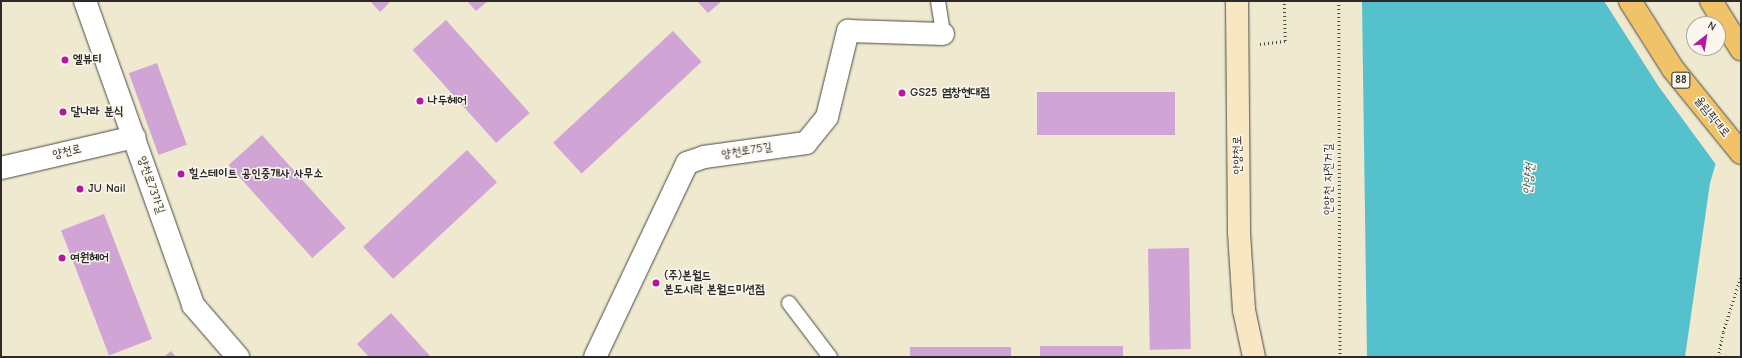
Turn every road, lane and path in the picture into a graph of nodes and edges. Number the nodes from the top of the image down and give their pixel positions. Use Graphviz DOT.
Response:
graph roads {
  1 [pos="85,1"];
  2 [pos="938,1"];
  3 [pos="1237,1"];
  4 [pos="1284,1"];
  5 [pos="1339,1"];
  6 [pos="1630,1"];
  7 [pos="1711,1"];
  8 [pos="943,34"];
  9 [pos="1237,46"];
  10 [pos="1741,49"];
  11 [pos="134,137"];
  12 [pos="1741,153"];
  13 [pos="1,168"];
  14 [pos="1741,275"];
  15 [pos="789,303"];
  16 [pos="1244,310"];
  17 [pos="238,357"];
  18 [pos="595,357"];
  19 [pos="830,357"];
  20 [pos="1238,357"];
  21 [pos="1254,357"];
  22 [pos="1340,357"];
  23 [pos="1718,357"];
  1 -- 11 [label="street, 양천로73가길"];
  2 -- 8 [label="lane"];
  3 -- 9 [label="main road, 안양천로"];
  4 -- 9 [label="path"];
  5 -- 22 [label="path, 안양천 자전거길"];
  6 -- 12 [label="highway, 올림픽대로 / 88"];
  7 -- 10 [label="highway"];
  8 -- 18 [label="street, 양천로75길"];
  9 -- 16 [label="main road, 안양천로"];
  11 -- 13 [label="street, 양천로"];
  11 -- 17 [label="street, 양천로73가길"];
  14 -- 23 [label="path"];
  15 -- 19 [label="lane"];
  16 -- 20 [label="main road, 안양천로"];
  16 -- 21 [label="main road, 안양천로"];
}
